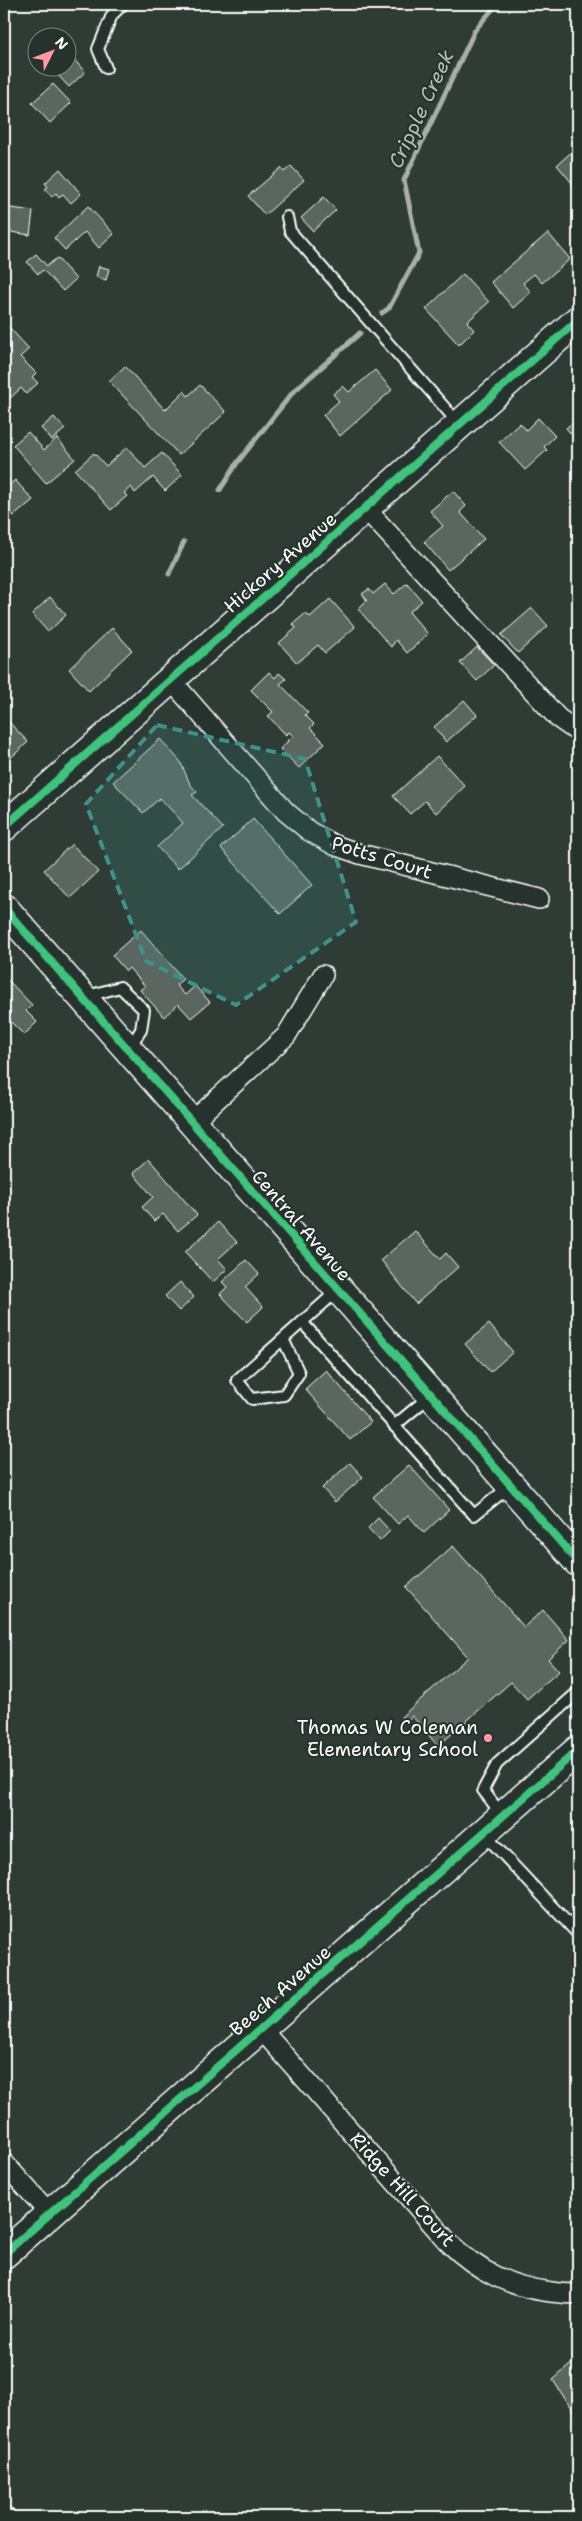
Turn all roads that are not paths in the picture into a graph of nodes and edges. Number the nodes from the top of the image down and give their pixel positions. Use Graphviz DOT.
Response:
graph roads {
  1 [pos="123,4"];
  2 [pos="106,68"];
  3 [pos="287,217"];
  4 [pos="578,320"];
  5 [pos="460,425"];
  6 [pos="366,508"];
  7 [pos="171,680"];
  8 [pos="578,732"];
  9 [pos="4,827"];
  10 [pos="539,899"];
  11 [pos="4,908"];
  12 [pos="324,975"];
  13 [pos="81,998"];
  14 [pos="128,1052"];
  15 [pos="191,1123"];
  16 [pos="338,1290"];
  17 [pos="302,1322"];
  18 [pos="283,1339"];
  19 [pos="431,1395"];
  20 [pos="394,1426"];
  21 [pos="510,1486"];
  22 [pos="578,1562"];
  23 [pos="578,1692"];
  24 [pos="578,1750"];
  25 [pos="493,1824"];
  26 [pos="578,1934"];
  27 [pos="261,2029"];
  28 [pos="4,2163"];
  29 [pos="50,2214"];
  30 [pos="4,2254"];
  31 [pos="578,2293"];
  1 -- 2 [label="lane"];
  3 -- 5 [label="lane"];
  4 -- 5 [label="street, Hickory Avenue"];
  5 -- 6 [label="street, Hickory Avenue"];
  6 -- 7 [label="street, Hickory Avenue"];
  6 -- 8 [label="street"];
  7 -- 9 [label="street, Hickory Avenue"];
  7 -- 10 [label="street, Potts Court"];
  11 -- 13 [label="street, Central Avenue"];
  12 -- 15 [label="street"];
  13 -- 14 [label="street, Central Avenue"];
  13 -- 14 [label="lane"];
  14 -- 15 [label="street, Central Avenue"];
  15 -- 16 [label="street, Central Avenue"];
  16 -- 17 [label="lane"];
  16 -- 19 [label="street, Central Avenue"];
  17 -- 18 [label="lane"];
  17 -- 20 [label="lane"];
  18 -- 18 [label="lane"];
  19 -- 20 [label="lane"];
  19 -- 21 [label="street, Central Avenue"];
  20 -- 21 [label="lane"];
  21 -- 22 [label="street, Central Avenue"];
  23 -- 25 [label="lane"];
  24 -- 25 [label="street, Beech Avenue"];
  25 -- 26 [label="lane"];
  25 -- 27 [label="street, Beech Avenue"];
  27 -- 29 [label="street, Beech Avenue"];
  27 -- 31 [label="street, Ridge Hill Court"];
  28 -- 29 [label="street"];
  29 -- 30 [label="street, Beech Avenue"];
}
